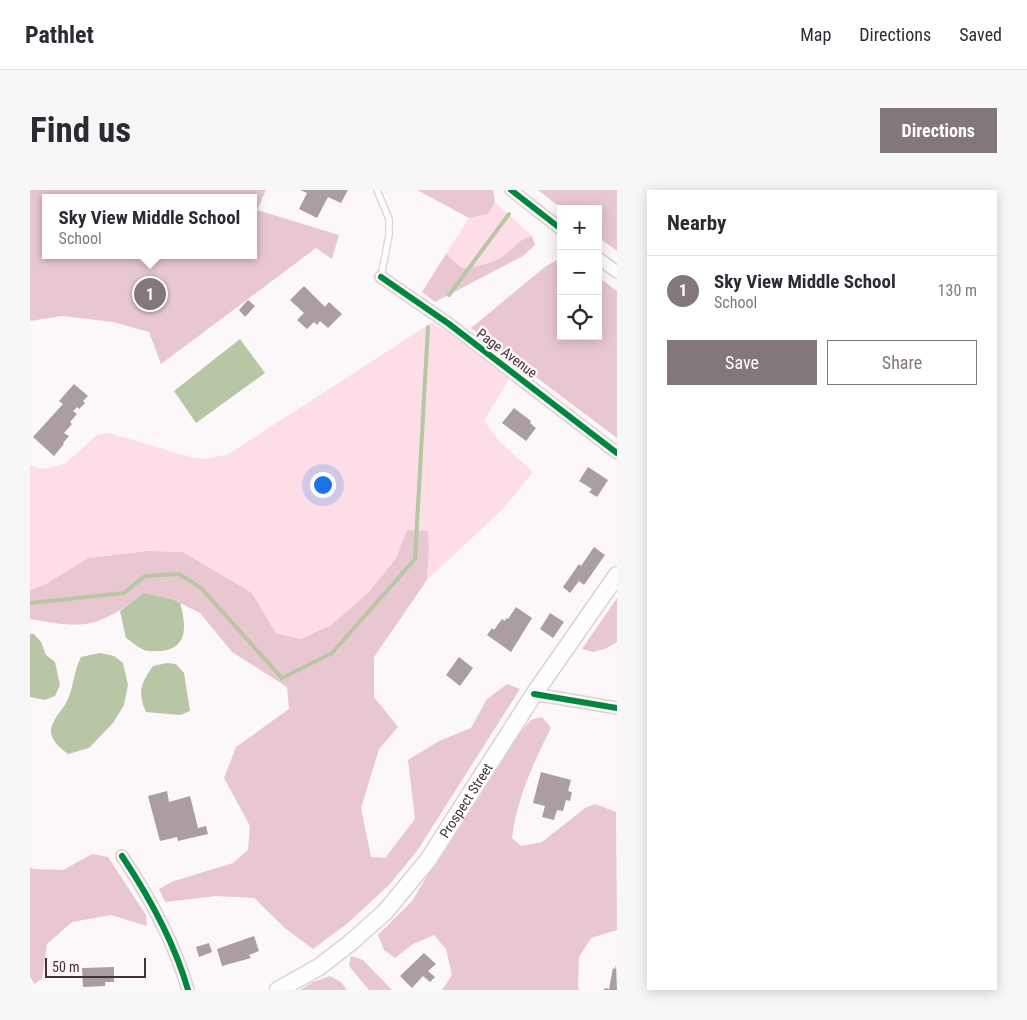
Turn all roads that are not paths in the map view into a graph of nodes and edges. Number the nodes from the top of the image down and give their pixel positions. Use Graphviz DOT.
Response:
graph roads {
  1 [pos="377,190"];
  2 [pos="511,190"];
  3 [pos="557,226"];
  4 [pos="602,261"];
  5 [pos="617,272"];
  6 [pos="381,277"];
  7 [pos="617,453"];
  8 [pos="617,575"];
  9 [pos="534,694"];
  10 [pos="617,708"];
  11 [pos="122,856"];
  12 [pos="188,990"];
  13 [pos="278,990"];
  1 -- 6 [label="lane"];
  2 -- 3 [label="street"];
  4 -- 5 [label="street"];
  6 -- 7 [label="street, Page Avenue"];
  8 -- 9 [label="main road, Prospect Street"];
  9 -- 10 [label="street"];
  9 -- 13 [label="main road, Prospect Street"];
  11 -- 12 [label="street"];
}
